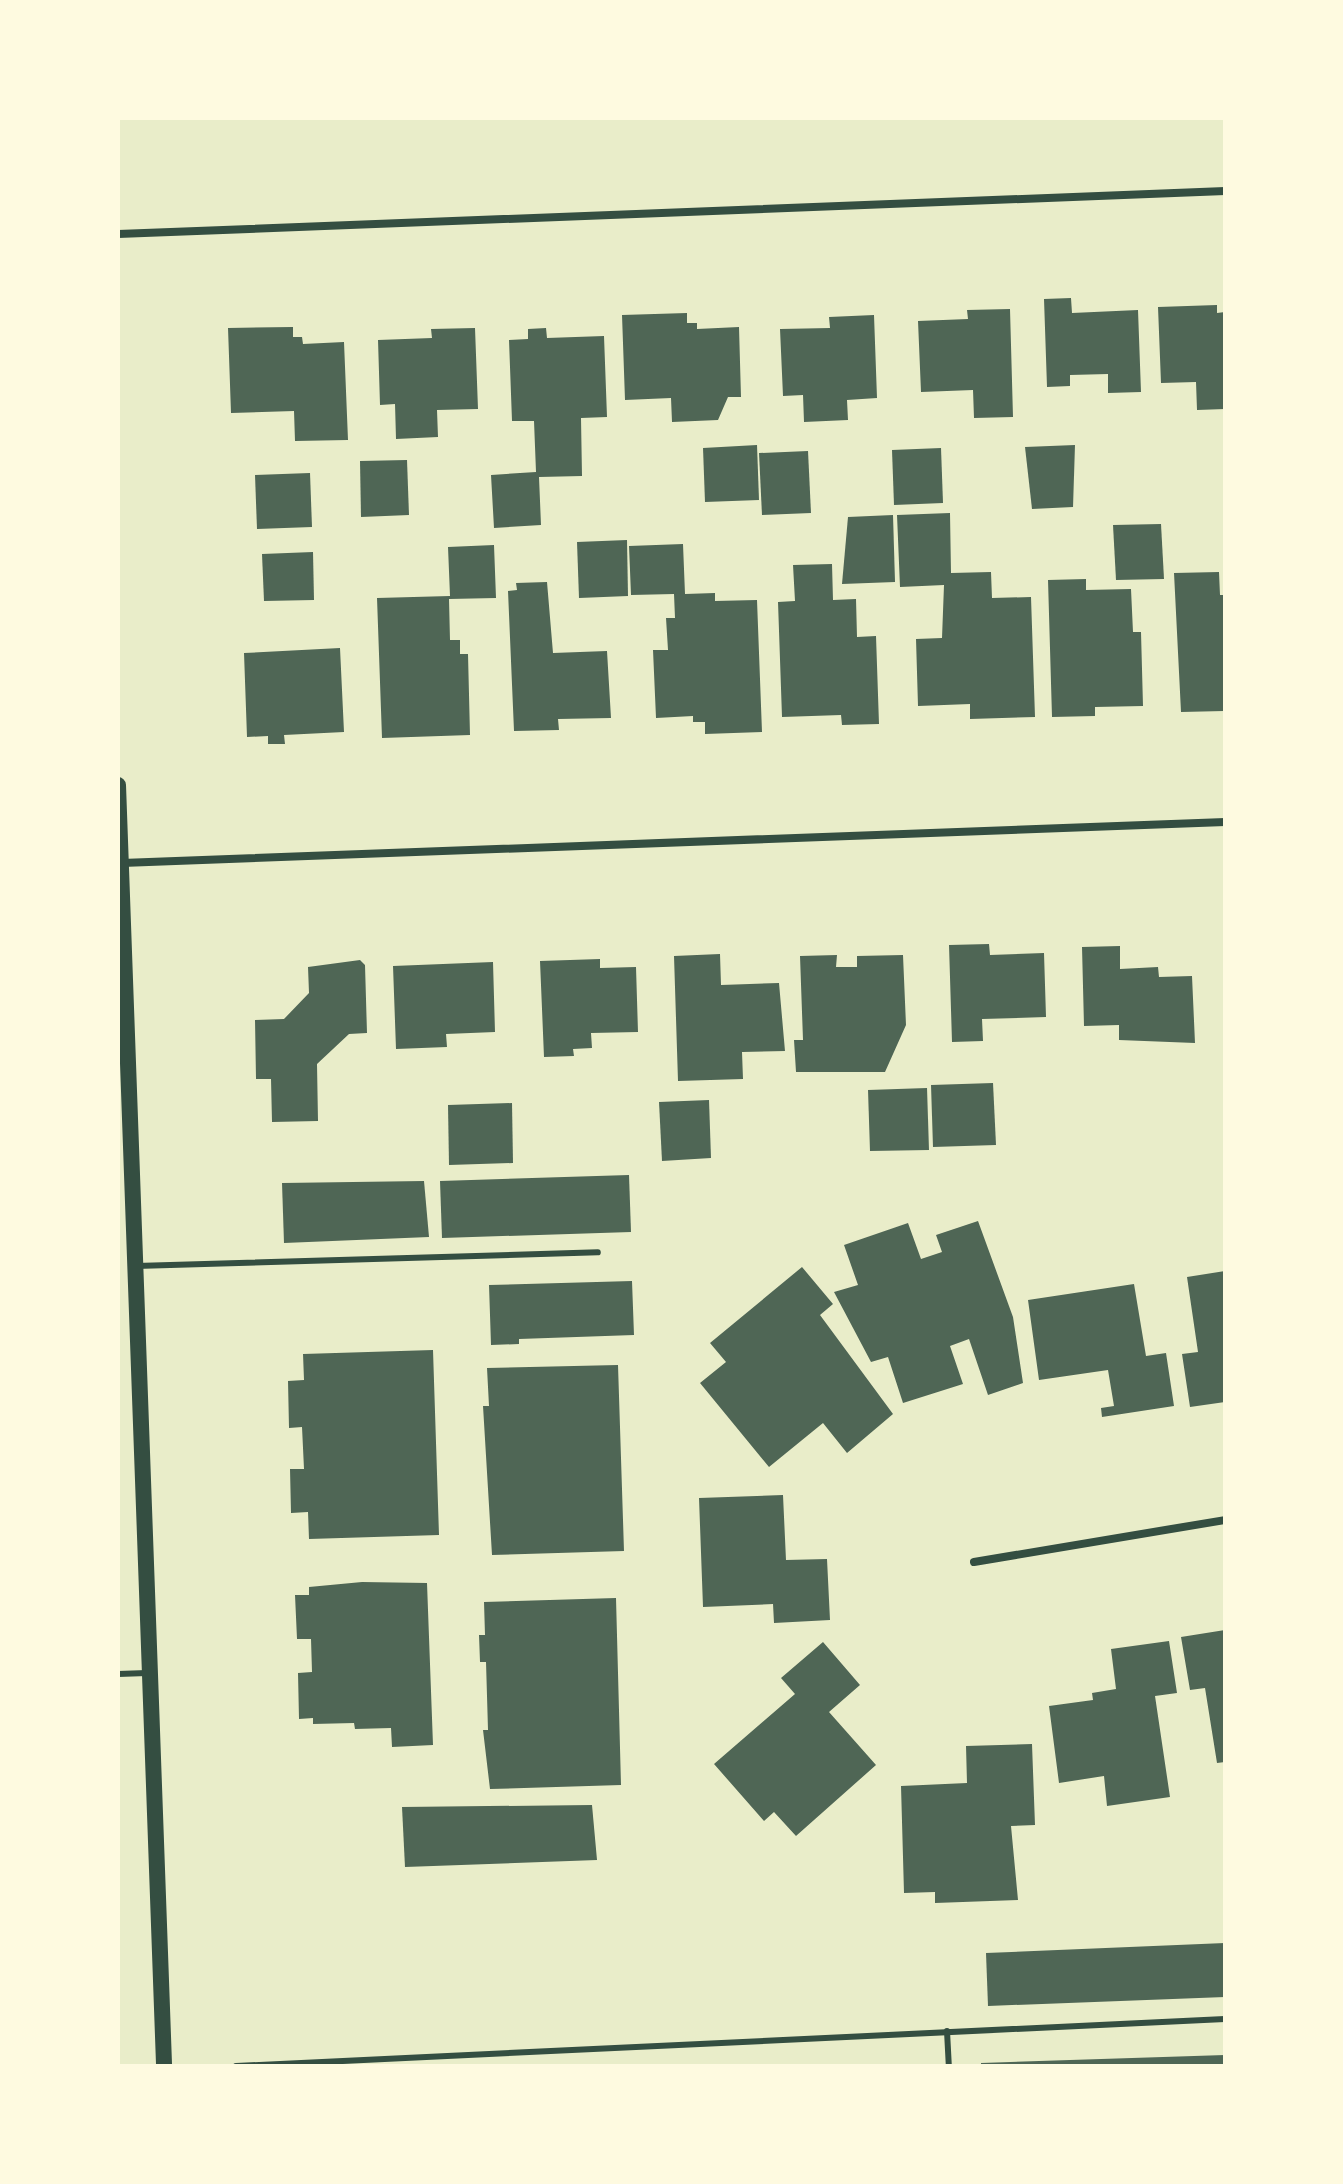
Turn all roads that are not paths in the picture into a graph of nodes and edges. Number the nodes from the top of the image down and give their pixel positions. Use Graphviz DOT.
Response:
graph roads {
  1 [pos="1225,191"];
  2 [pos="118,234"];
  3 [pos="118,785"];
  4 [pos="1225,822"];
  5 [pos="121,863"];
  6 [pos="598,1252"];
  7 [pos="136,1266"];
  8 [pos="1225,1520"];
  9 [pos="974,1562"];
  10 [pos="151,1673"];
  11 [pos="118,1674"];
  12 [pos="1225,2019"];
  13 [pos="947,2031"];
  14 [pos="164,2066"];
  15 [pos="236,2066"];
  16 [pos="949,2066"];
  1 -- 2 [label="street"];
  3 -- 5 [label="main road"];
  4 -- 5 [label="street"];
  5 -- 7 [label="main road"];
  6 -- 7 [label="lane"];
  7 -- 10 [label="main road"];
  8 -- 9 [label="street"];
  10 -- 11 [label="lane"];
  10 -- 14 [label="main road"];
  12 -- 13 [label="lane"];
  13 -- 15 [label="lane"];
  13 -- 16 [label="lane"];
}
